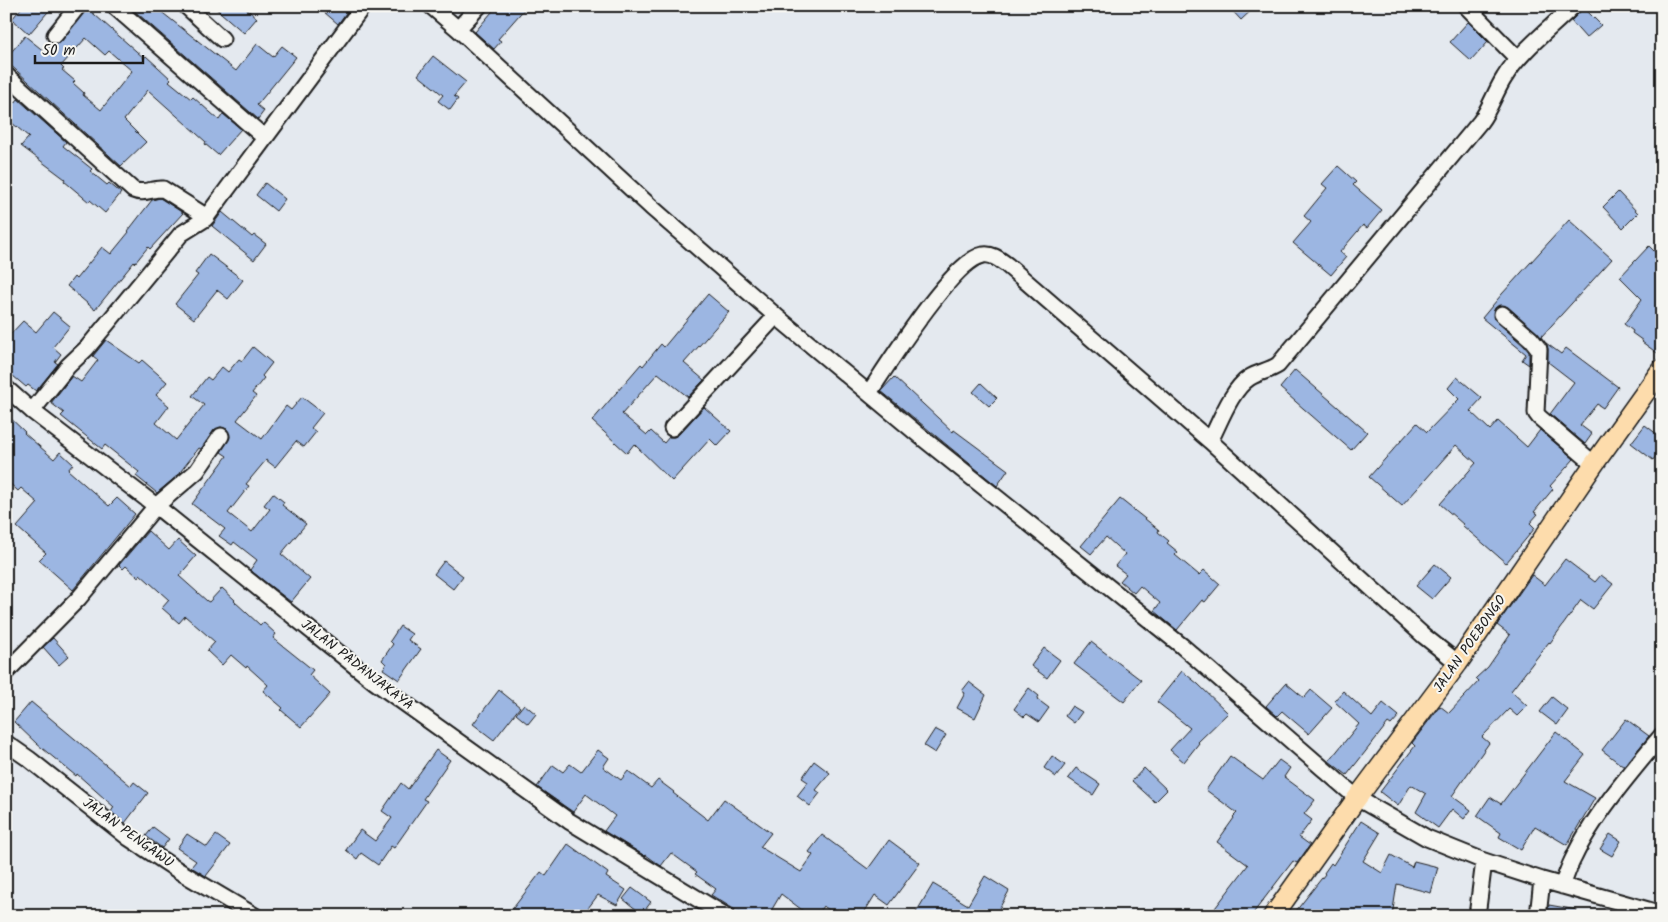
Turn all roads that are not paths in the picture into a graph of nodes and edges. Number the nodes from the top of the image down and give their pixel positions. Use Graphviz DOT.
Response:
graph roads {
  1 [pos="78,6"];
  2 [pos="114,6"];
  3 [pos="186,6"];
  4 [pos="364,6"];
  5 [pos="431,6"];
  6 [pos="479,6"];
  7 [pos="1466,6"];
  8 [pos="1573,6"];
  9 [pos="458,29"];
  10 [pos="55,35"];
  11 [pos="222,39"];
  12 [pos="1518,58"];
  13 [pos="6,76"];
  14 [pos="265,138"];
  15 [pos="207,217"];
  16 [pos="1502,314"];
  17 [pos="776,316"];
  18 [pos="1662,369"];
  19 [pos="6,388"];
  20 [pos="868,393"];
  21 [pos="32,411"];
  22 [pos="672,428"];
  23 [pos="221,436"];
  24 [pos="1210,441"];
  25 [pos="1594,464"];
  26 [pos="156,506"];
  27 [pos="1458,663"];
  28 [pos="6,672"];
  29 [pos="1662,735"];
  30 [pos="6,743"];
  31 [pos="1357,798"];
  32 [pos="1484,861"];
  33 [pos="1542,880"];
  34 [pos="1562,886"];
  35 [pos="1623,910"];
  36 [pos="1662,914"];
  37 [pos="255,916"];
  38 [pos="726,916"];
  39 [pos="1273,916"];
  40 [pos="1476,916"];
  41 [pos="1538,916"];
  1 -- 10 [label="street"];
  2 -- 14 [label="street"];
  3 -- 11 [label="street"];
  4 -- 14 [label="street"];
  5 -- 9 [label="street"];
  6 -- 9 [label="street"];
  7 -- 12 [label="street"];
  8 -- 12 [label="street"];
  9 -- 17 [label="street"];
  12 -- 24 [label="street"];
  13 -- 15 [label="street"];
  14 -- 15 [label="street"];
  15 -- 21 [label="street"];
  16 -- 25 [label="street"];
  17 -- 20 [label="street"];
  17 -- 22 [label="street"];
  18 -- 25 [label="main road, JALAN POEBONGO"];
  19 -- 21 [label="street, JALAN PADANJAKAYA"];
  20 -- 24 [label="street"];
  20 -- 31 [label="street"];
  21 -- 26 [label="street, JALAN PADANJAKAYA"];
  23 -- 26 [label="street"];
  24 -- 27 [label="street"];
  25 -- 27 [label="main road, JALAN POEBONGO"];
  26 -- 28 [label="street"];
  26 -- 38 [label="street, JALAN PADANJAKAYA"];
  27 -- 31 [label="main road, JALAN POEBONGO"];
  29 -- 34 [label="street"];
  30 -- 37 [label="street, JALAN PENGAWU"];
  31 -- 32 [label="street"];
  31 -- 39 [label="main road, JALAN POEBONGO"];
  32 -- 33 [label="street"];
  32 -- 40 [label="street"];
  33 -- 34 [label="street"];
  33 -- 41 [label="street"];
  34 -- 35 [label="street"];
  35 -- 36 [label="street"];
}
